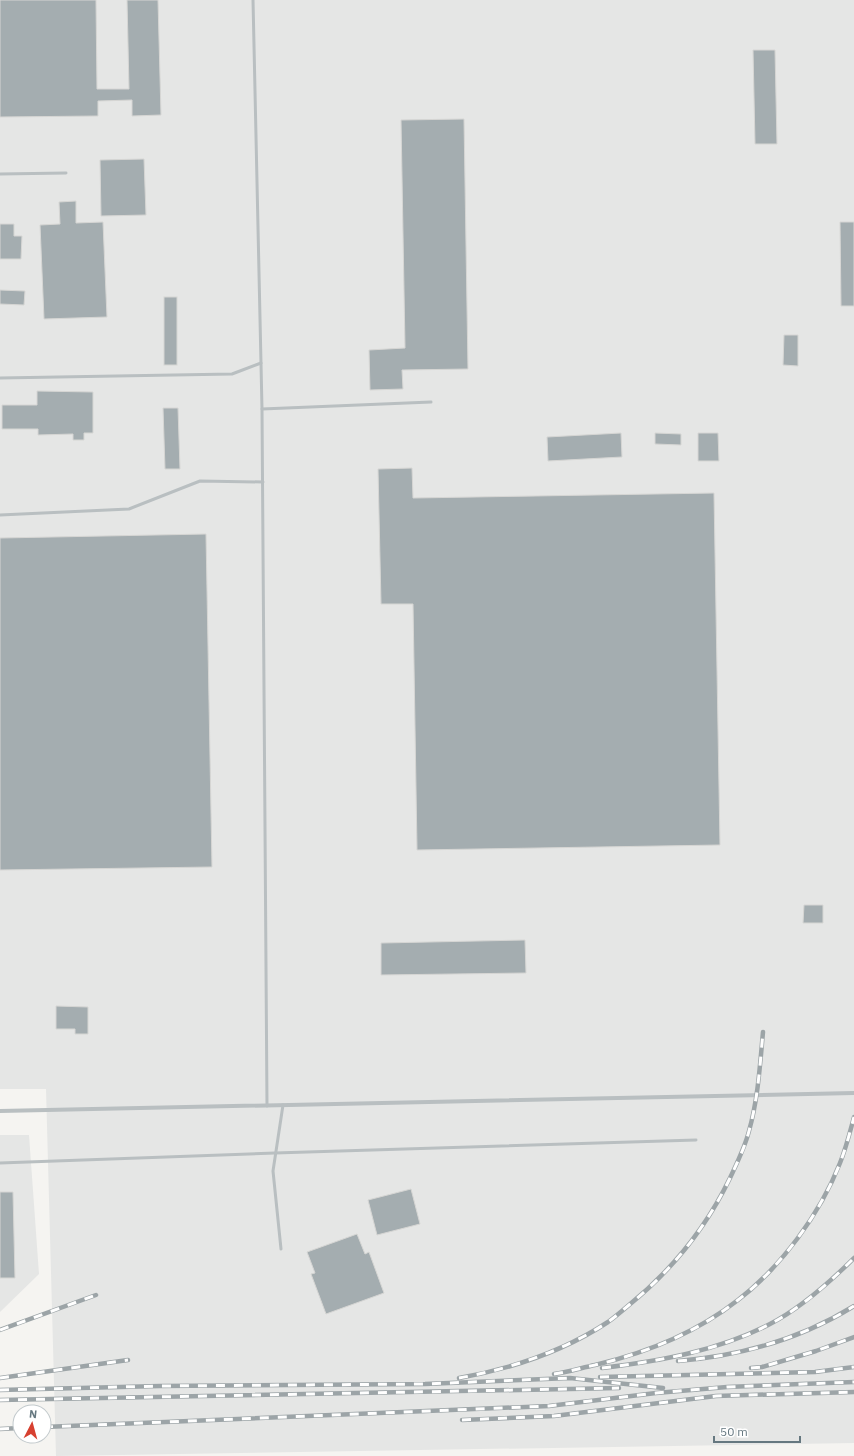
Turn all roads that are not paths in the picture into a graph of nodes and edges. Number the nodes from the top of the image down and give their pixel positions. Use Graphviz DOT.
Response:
graph roads {
  1 [pos="252,0"];
  2 [pos="66,173"];
  3 [pos="0,174"];
  4 [pos="261,364"];
  5 [pos="0,378"];
  6 [pos="431,402"];
  7 [pos="262,410"];
  8 [pos="263,482"];
  9 [pos="0,515"];
  10 [pos="854,1093"];
  11 [pos="283,1105"];
  12 [pos="267,1106"];
  13 [pos="0,1111"];
  14 [pos="696,1140"];
  15 [pos="275,1153"];
  16 [pos="0,1163"];
  17 [pos="282,1249"];
  1 -- 4 [label="lane"];
  2 -- 3 [label="lane"];
  4 -- 5 [label="lane"];
  4 -- 7 [label="lane"];
  6 -- 7 [label="lane"];
  7 -- 8 [label="lane"];
  8 -- 9 [label="lane"];
  8 -- 12 [label="lane"];
  10 -- 11 [label="street"];
  11 -- 12 [label="street"];
  11 -- 15 [label="lane"];
  12 -- 13 [label="street"];
  14 -- 15 [label="lane"];
  15 -- 16 [label="lane"];
  15 -- 17 [label="lane"];
}
